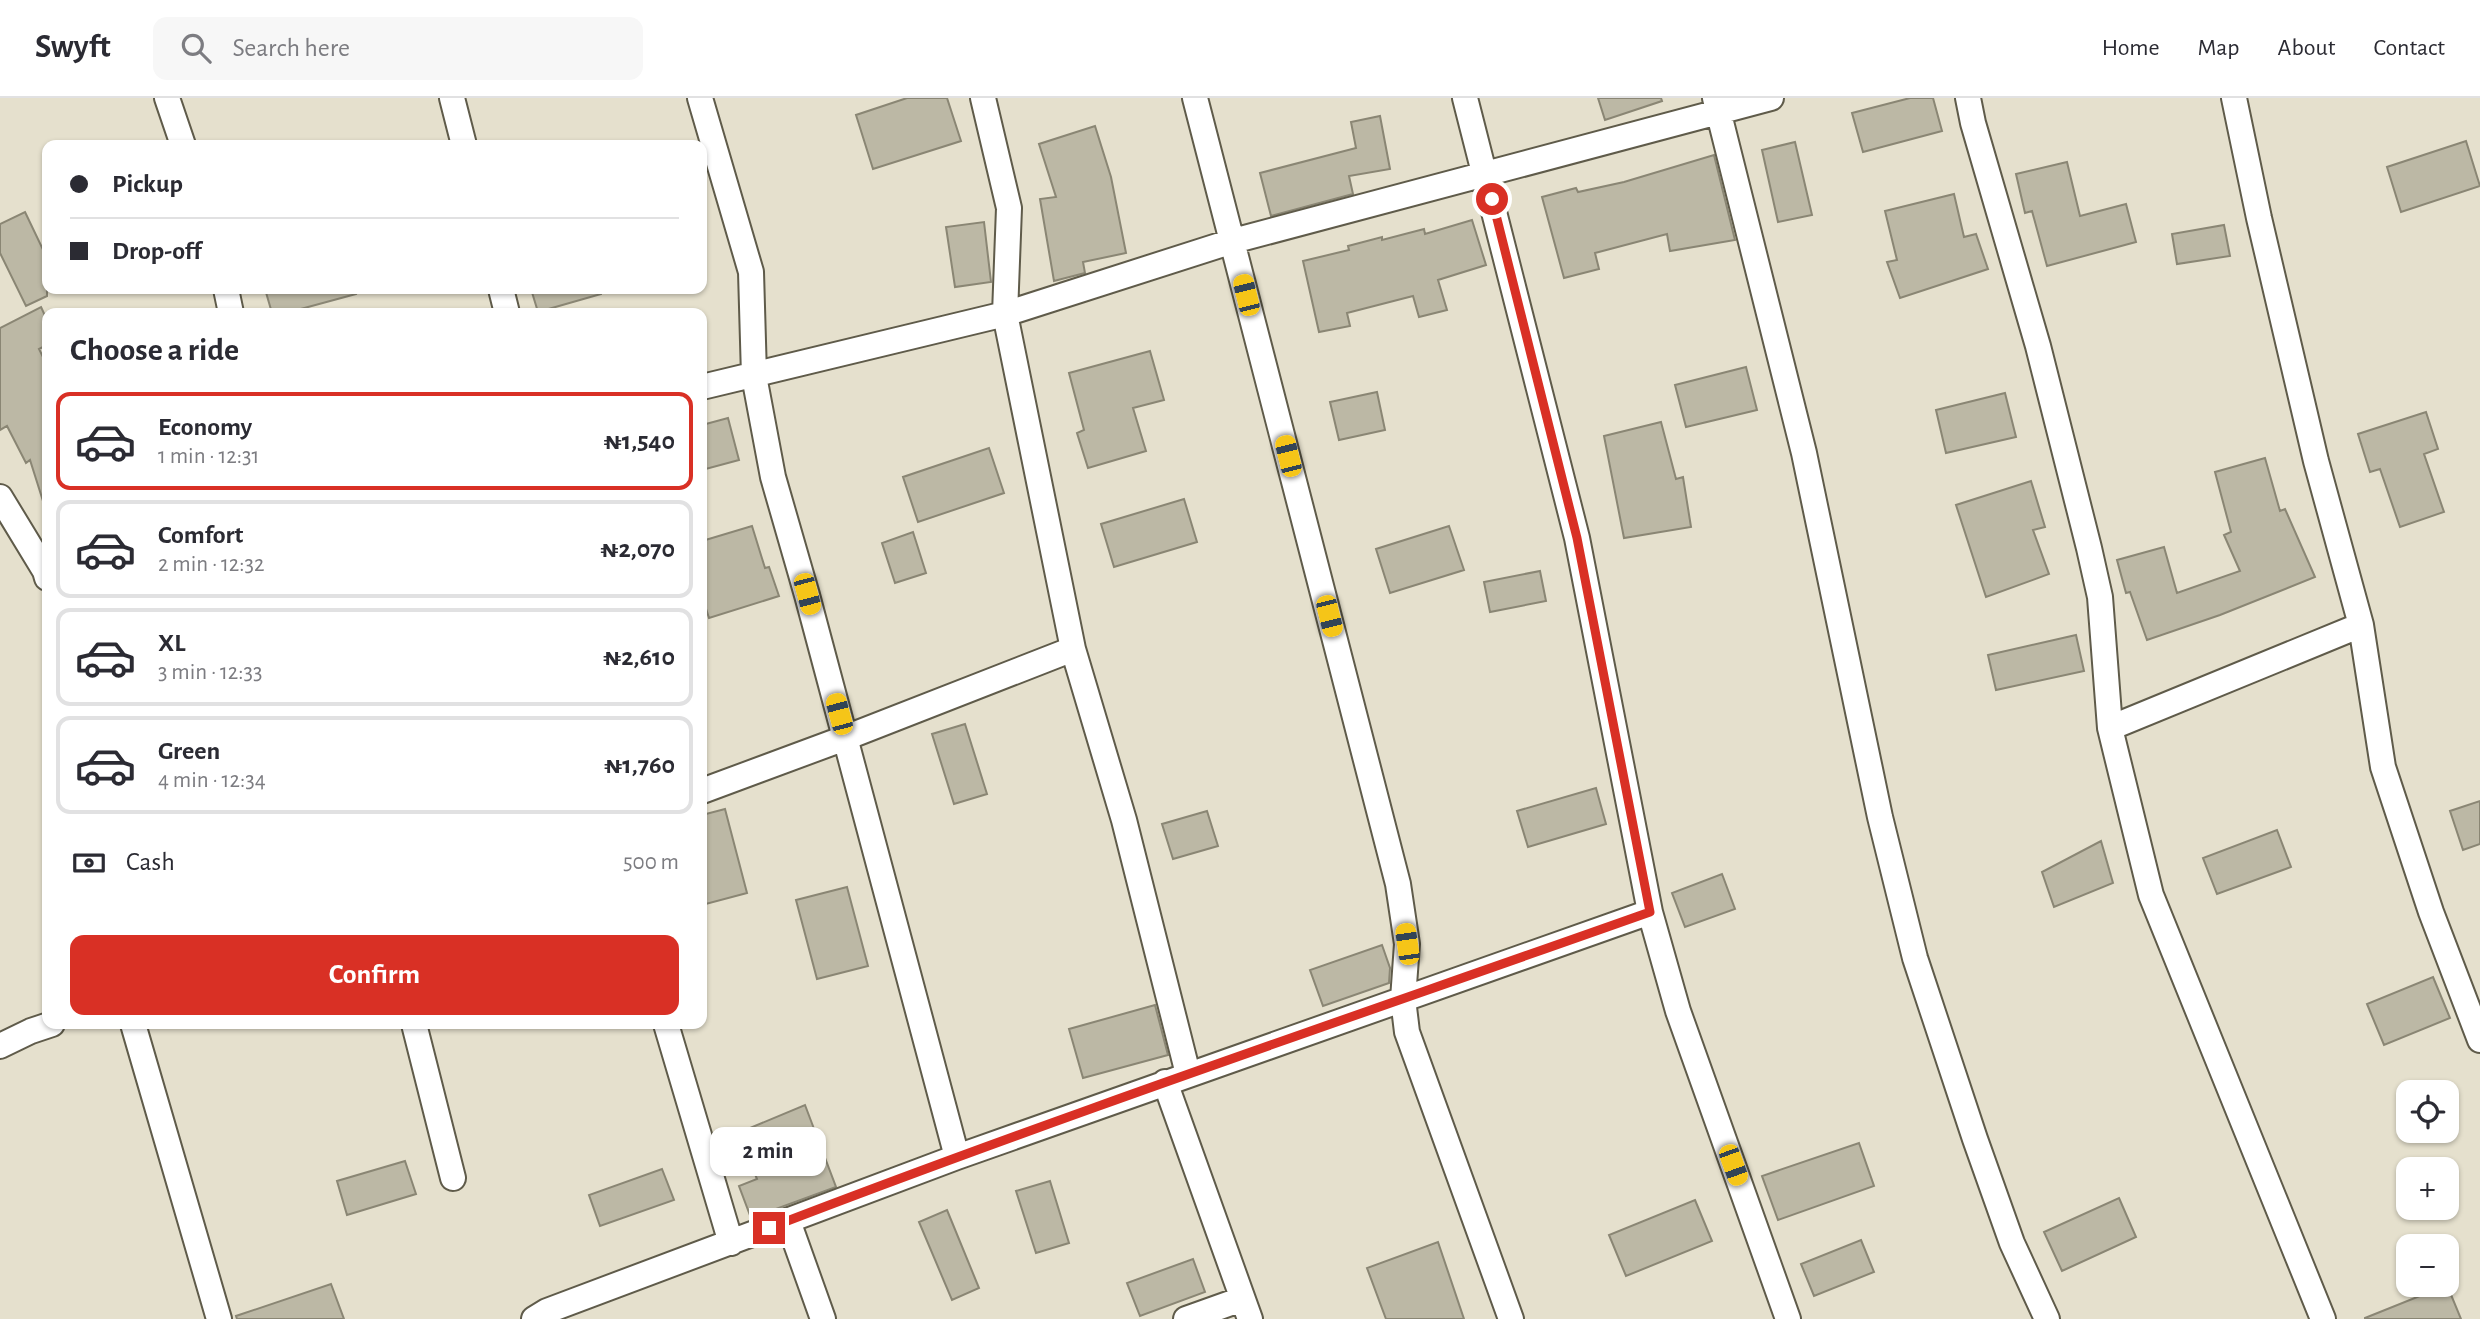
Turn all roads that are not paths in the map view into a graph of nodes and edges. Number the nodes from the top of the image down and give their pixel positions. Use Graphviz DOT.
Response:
graph roads {
  1 [pos="167,98"];
  2 [pos="452,98"];
  3 [pos="700,98"];
  4 [pos="983,98"];
  5 [pos="1195,98"];
  6 [pos="1465,98"];
  7 [pos="1771,98"];
  8 [pos="1968,98"];
  9 [pos="2234,98"];
  10 [pos="1717,105"];
  11 [pos="181,140"];
  12 [pos="463,140"];
  13 [pos="1486,173"];
  14 [pos="1233,241"];
  15 [pos="1005,314"];
  16 [pos="754,376"];
  17 [pos="707,386"];
  18 [pos="0,497"];
  19 [pos="42,565"];
  20 [pos="2361,625"];
  21 [pos="1073,649"];
  22 [pos="2110,728"];
  23 [pos="845,738"];
  24 [pos="707,788"];
  25 [pos="1650,912"];
  26 [pos="1403,999"];
  27 [pos="42,1027"];
  28 [pos="134,1029"];
  29 [pos="415,1029"];
  30 [pos="667,1029"];
  31 [pos="2480,1040"];
  32 [pos="0,1046"];
  33 [pos="1176,1078"];
  34 [pos="957,1157"];
  35 [pos="453,1178"];
  36 [pos="788,1221"];
  37 [pos="731,1243"];
  38 [pos="1246,1309"];
  39 [pos="219,1319"];
  40 [pos="534,1319"];
  41 [pos="823,1319"];
  42 [pos="1186,1319"];
  43 [pos="1511,1319"];
  44 [pos="1788,1319"];
  45 [pos="2047,1319"];
  46 [pos="2323,1319"];
  1 -- 11 [label="street"];
  2 -- 12 [label="street"];
  3 -- 16 [label="street"];
  4 -- 15 [label="street"];
  5 -- 14 [label="street"];
  6 -- 13 [label="street"];
  7 -- 10 [label="street"];
  8 -- 22 [label="street"];
  9 -- 20 [label="street"];
  10 -- 13 [label="street"];
  10 -- 45 [label="street"];
  13 -- 14 [label="street"];
  13 -- 25 [label="street"];
  14 -- 15 [label="street"];
  14 -- 26 [label="street"];
  15 -- 16 [label="street"];
  15 -- 21 [label="street"];
  16 -- 17 [label="street"];
  16 -- 23 [label="street"];
  18 -- 19 [label="street"];
  20 -- 22 [label="street"];
  20 -- 31 [label="street"];
  21 -- 23 [label="street"];
  21 -- 33 [label="street"];
  22 -- 46 [label="street"];
  23 -- 24 [label="street"];
  23 -- 34 [label="street"];
  25 -- 26 [label="street"];
  25 -- 44 [label="street"];
  26 -- 33 [label="street"];
  26 -- 43 [label="street"];
  27 -- 32 [label="street"];
  28 -- 39 [label="street"];
  29 -- 35 [label="street"];
  30 -- 37 [label="street"];
  33 -- 34 [label="street"];
  33 -- 38 [label="street"];
  34 -- 36 [label="street"];
  36 -- 37 [label="street"];
  36 -- 41 [label="street"];
  37 -- 40 [label="street"];
  38 -- 42 [label="street"];
}
